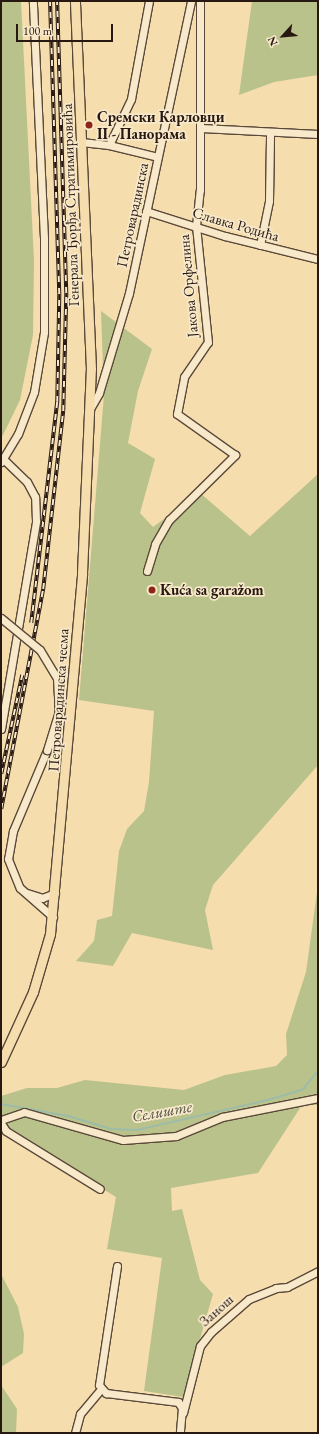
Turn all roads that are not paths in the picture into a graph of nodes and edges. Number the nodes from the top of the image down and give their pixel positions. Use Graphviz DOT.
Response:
graph roads {
  1 [pos="33,1"];
  2 [pos="75,1"];
  3 [pos="149,1"];
  4 [pos="191,1"];
  5 [pos="200,1"];
  6 [pos="201,128"];
  7 [pos="270,134"];
  8 [pos="318,134"];
  9 [pos="81,142"];
  10 [pos="109,145"];
  11 [pos="158,157"];
  12 [pos="146,211"];
  13 [pos="196,226"];
  14 [pos="260,245"];
  15 [pos="318,259"];
  16 [pos="91,407"];
  17 [pos="2,460"];
  18 [pos="147,571"];
  19 [pos="1,618"];
  20 [pos="1,729"];
  21 [pos="24,893"];
  22 [pos="55,893"];
  23 [pos="53,917"];
  24 [pos="1,1062"];
  25 [pos="318,1098"];
  26 [pos="1,1122"];
  27 [pos="100,1189"];
  28 [pos="117,1266"];
  29 [pos="318,1271"];
  30 [pos="100,1389"];
  31 [pos="183,1415"];
  32 [pos="75,1433"];
  33 [pos="180,1433"];
  1 -- 17 [label="street"];
  2 -- 9 [label="main road, Генерала Ђорђа Стратимировића"];
  3 -- 10 [label="street"];
  4 -- 11 [label="street, Петроварадинска"];
  5 -- 6 [label="street, Јакова Орфелина"];
  6 -- 7 [label="street"];
  6 -- 13 [label="street, Јакова Орфелина"];
  7 -- 8 [label="street"];
  7 -- 14 [label="street"];
  9 -- 10 [label="street"];
  9 -- 16 [label="main road, Генерала Ђорђа Стратимировића"];
  10 -- 11 [label="street"];
  11 -- 12 [label="street, Петроварадинска"];
  12 -- 13 [label="street, Славка Родића"];
  12 -- 16 [label="street, Петроварадинска"];
  13 -- 14 [label="street, Славка Родића"];
  13 -- 18 [label="street, Јакова Орфелина"];
  14 -- 15 [label="street, Славка Родића"];
  16 -- 22 [label="main road, Петроварадинска чесма"];
  17 -- 20 [label="street"];
  19 -- 21 [label="street, bridge"];
  21 -- 22 [label="street"];
  21 -- 23 [label="street"];
  22 -- 23 [label="main road, Петроварадинска чесма"];
  23 -- 24 [label="main road, Петроварадинска чесма"];
  25 -- 26 [label="street"];
  26 -- 27 [label="street"];
  28 -- 30 [label="street"];
  29 -- 31 [label="street, Занош"];
  30 -- 31 [label="street"];
  30 -- 32 [label="street"];
  31 -- 33 [label="street, Занош"];
}
